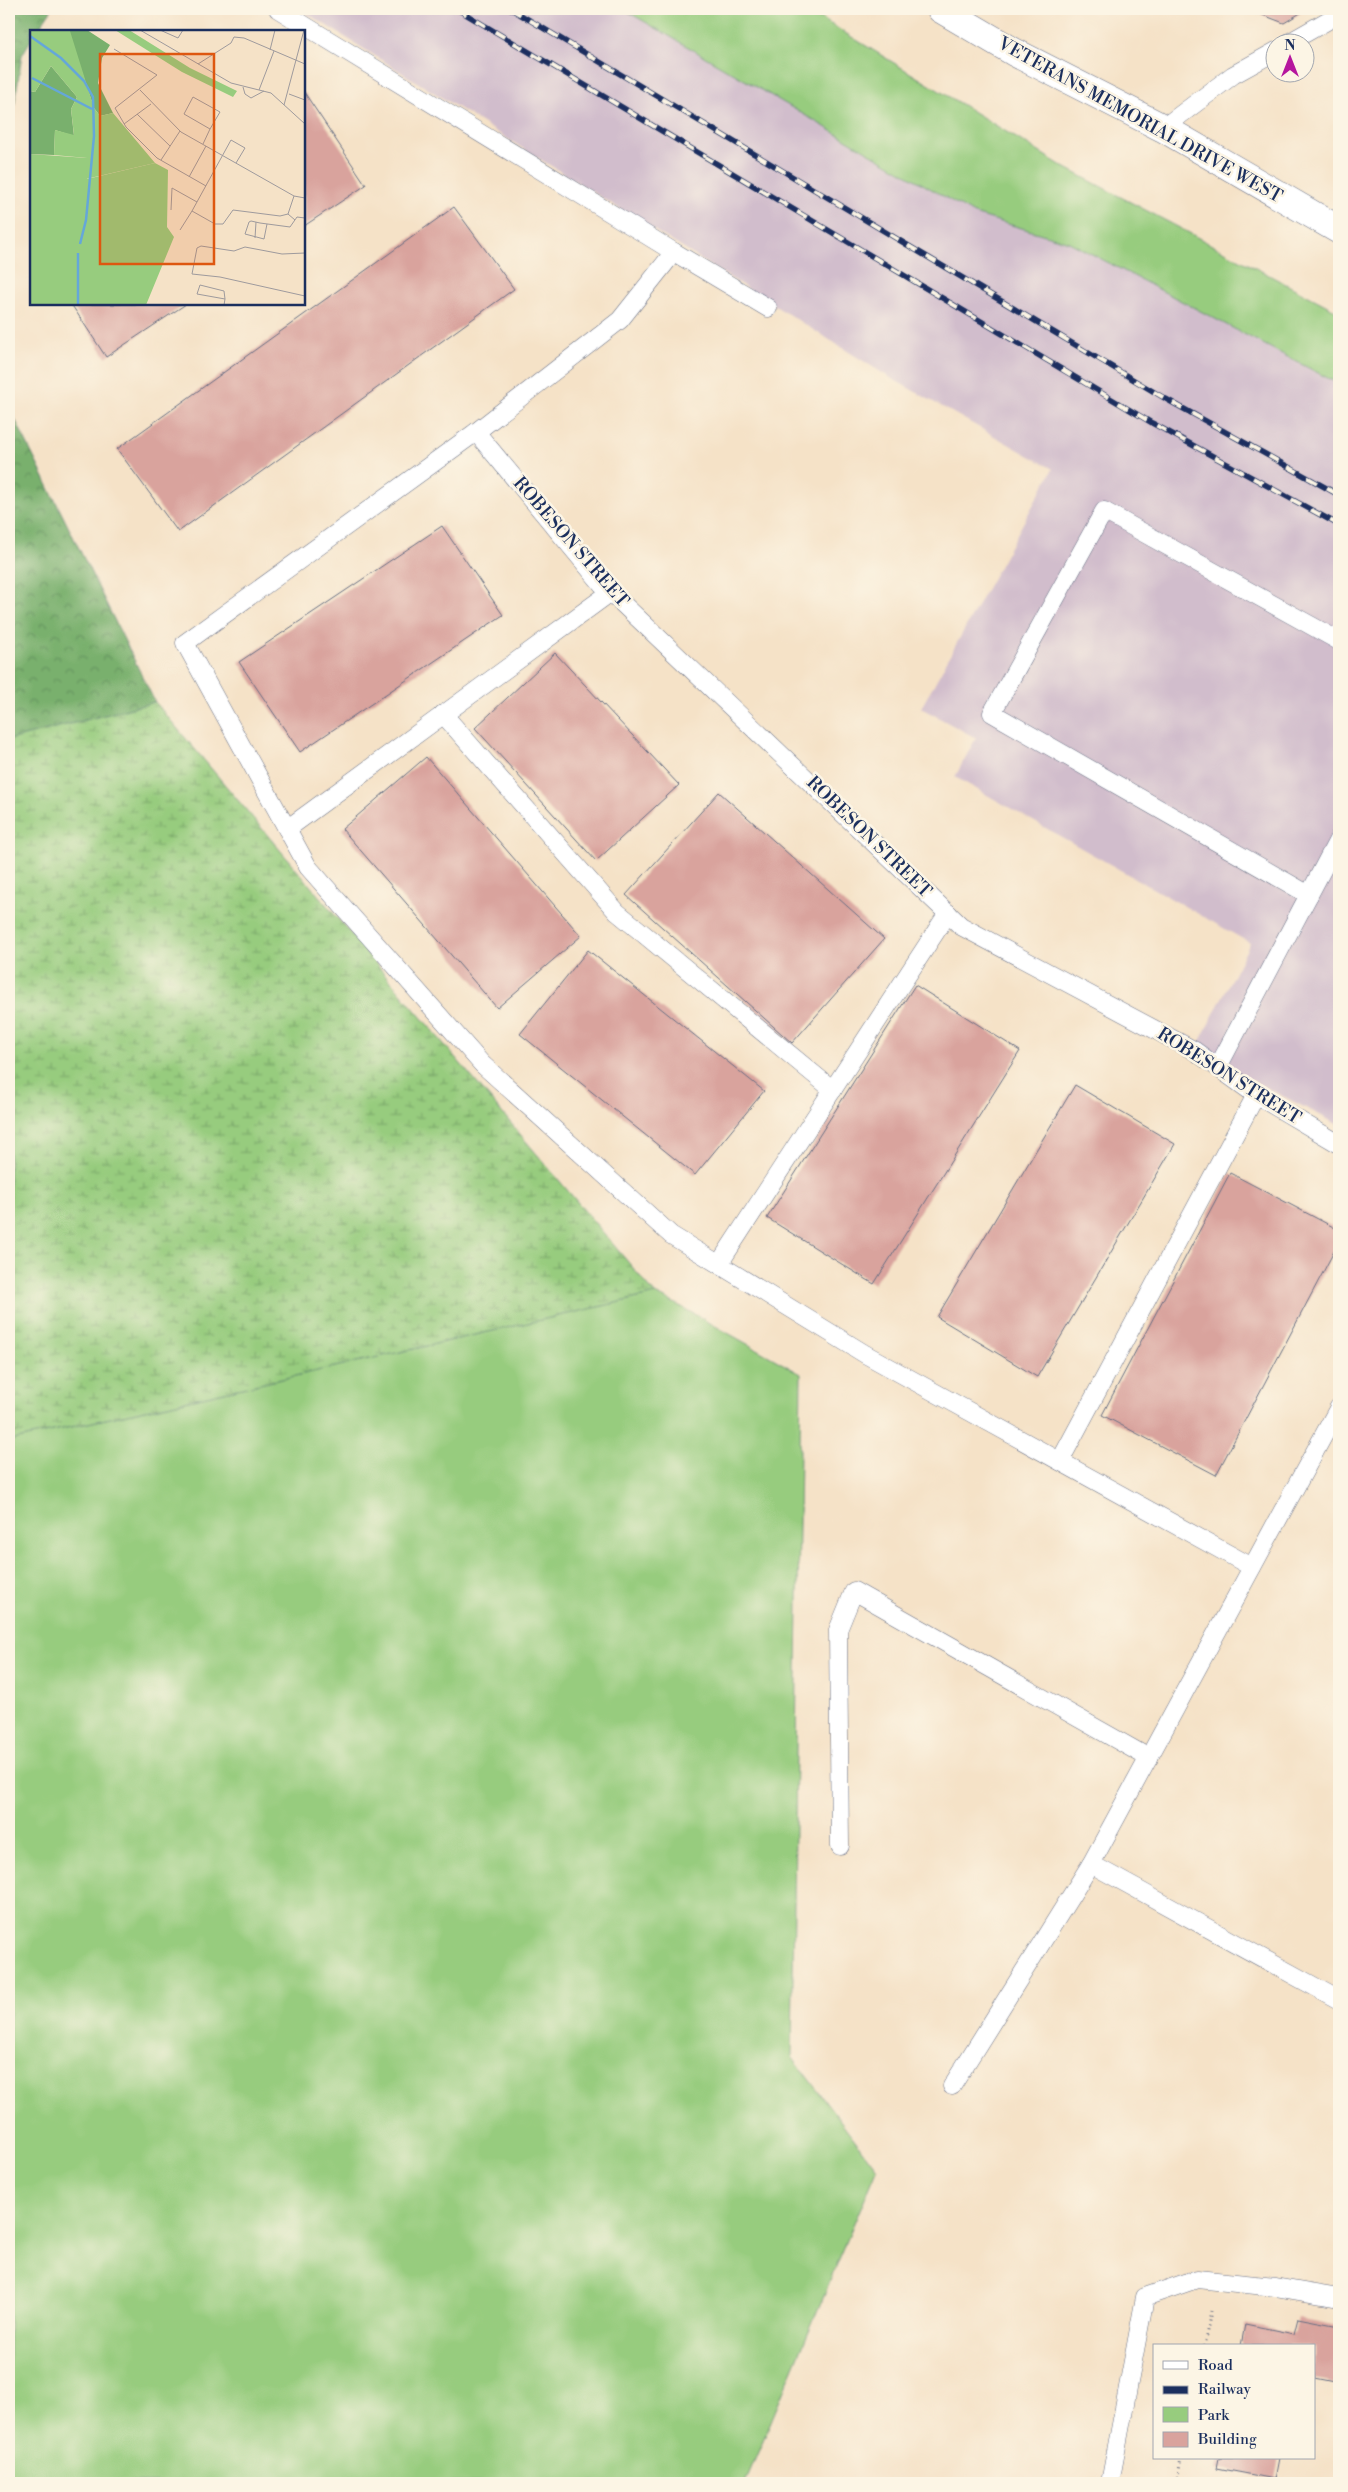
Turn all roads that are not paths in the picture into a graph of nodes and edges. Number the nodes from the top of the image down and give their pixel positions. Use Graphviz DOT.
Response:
graph roads {
  1 [pos="278,9"];
  2 [pos="941,9"];
  3 [pos="1339,14"];
  4 [pos="1308,32"];
  5 [pos="1266,57"];
  6 [pos="1163,128"];
  7 [pos="1339,230"];
  8 [pos="674,252"];
  9 [pos="768,308"];
  10 [pos="476,432"];
  11 [pos="611,592"];
  12 [pos="1339,641"];
  13 [pos="443,714"];
  14 [pos="287,829"];
  15 [pos="1339,838"];
  16 [pos="1309,895"];
  17 [pos="948,913"];
  18 [pos="1218,1067"];
  19 [pos="833,1090"];
  20 [pos="1256,1095"];
  21 [pos="1339,1144"];
  22 [pos="719,1264"];
  23 [pos="1339,1407"];
  24 [pos="1060,1461"];
  25 [pos="1252,1567"];
  26 [pos="1149,1758"];
  27 [pos="840,1846"];
  28 [pos="1091,1864"];
  29 [pos="1339,2000"];
  30 [pos="952,2086"];
  31 [pos="1339,2298"];
  32 [pos="1110,2483"];
  1 -- 8 [label="lane"];
  2 -- 6 [label="street, VETERANS MEMORIAL DRIVE WEST"];
  3 -- 4 [label="lane"];
  5 -- 6 [label="lane"];
  6 -- 7 [label="street, VETERANS MEMORIAL DRIVE WEST"];
  8 -- 9 [label="lane"];
  8 -- 10 [label="lane"];
  10 -- 11 [label="lane, ROBESON STREET"];
  10 -- 14 [label="lane"];
  11 -- 13 [label="lane"];
  11 -- 17 [label="lane, ROBESON STREET"];
  12 -- 16 [label="lane"];
  13 -- 14 [label="lane"];
  13 -- 19 [label="lane"];
  14 -- 22 [label="lane"];
  15 -- 16 [label="lane"];
  16 -- 18 [label="lane"];
  17 -- 18 [label="lane, ROBESON STREET"];
  17 -- 19 [label="lane"];
  18 -- 20 [label="lane, ROBESON STREET"];
  19 -- 22 [label="lane"];
  20 -- 21 [label="lane, ROBESON STREET"];
  20 -- 24 [label="lane"];
  22 -- 24 [label="lane"];
  23 -- 25 [label="lane"];
  24 -- 25 [label="lane"];
  25 -- 26 [label="lane"];
  26 -- 27 [label="lane"];
  26 -- 28 [label="lane"];
  28 -- 29 [label="lane"];
  28 -- 30 [label="lane"];
  31 -- 32 [label="lane"];
}
